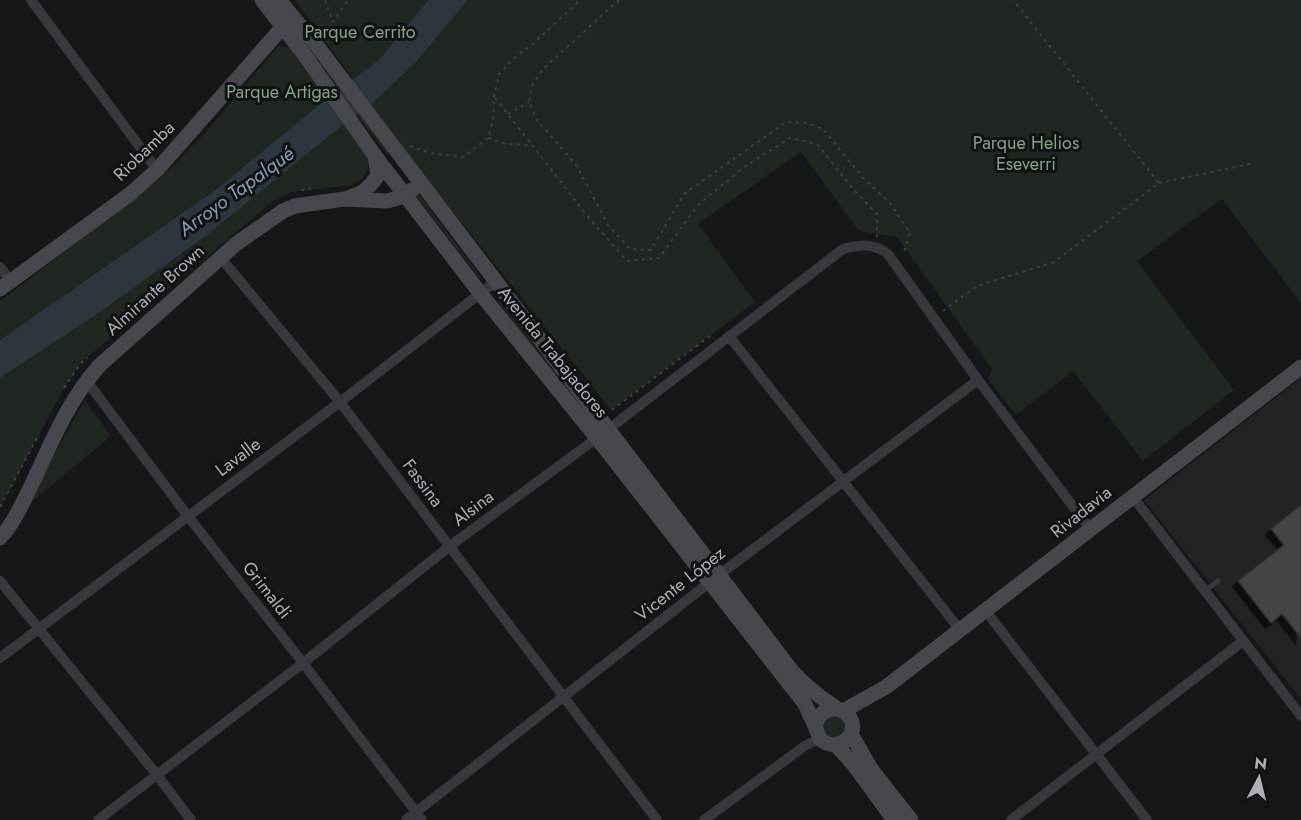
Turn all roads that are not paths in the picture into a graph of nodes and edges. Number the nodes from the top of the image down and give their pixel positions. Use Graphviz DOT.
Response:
graph roads {
  1 [pos="31,0"];
  2 [pos="262,0"];
  3 [pos="279,0"];
  4 [pos="287,22"];
  5 [pos="372,152"];
  6 [pos="157,170"];
  7 [pos="422,185"];
  8 [pos="405,194"];
  9 [pos="344,200"];
  10 [pos="221,258"];
  11 [pos="0,267"];
  12 [pos="495,282"];
  13 [pos="6,286"];
  14 [pos="480,293"];
  15 [pos="729,336"];
  16 [pos="1301,367"];
  17 [pos="86,380"];
  18 [pos="978,380"];
  19 [pos="340,402"];
  20 [pos="602,433"];
  21 [pos="843,482"];
  22 [pos="1133,497"];
  23 [pos="187,515"];
  24 [pos="1090,530"];
  25 [pos="0,538"];
  26 [pos="450,546"];
  27 [pos="714,579"];
  28 [pos="0,581"];
  29 [pos="1218,581"];
  30 [pos="1206,590"];
  31 [pos="985,610"];
  32 [pos="38,628"];
  33 [pos="960,630"];
  34 [pos="1243,641"];
  35 [pos="0,658"];
  36 [pos="303,663"];
  37 [pos="886,687"];
  38 [pos="563,695"];
  39 [pos="840,710"];
  40 [pos="1301,716"];
  41 [pos="852,731"];
  42 [pos="818,732"];
  43 [pos="836,745"];
  44 [pos="1095,754"];
  45 [pos="157,775"];
  46 [pos="419,816"];
  47 [pos="98,820"];
  48 [pos="191,820"];
  49 [pos="406,820"];
  50 [pos="657,820"];
  51 [pos="704,820"];
  52 [pos="894,820"];
  53 [pos="911,820"];
  54 [pos="1011,820"];
  55 [pos="1147,820"];
  1 -- 6 [label="street"];
  2 -- 4 [label="main road, Avenida Trabajadores"];
  3 -- 4 [label="main road, Avenida Trabajadores"];
  4 -- 5 [label="main road, Avenida Trabajadores"];
  4 -- 6 [label="main road, Riobamba"];
  4 -- 7 [label="main road, Avenida Trabajadores"];
  5 -- 8 [label="main road, Avenida Trabajadores"];
  5 -- 9 [label="main road"];
  6 -- 13 [label="main road, Riobamba"];
  7 -- 8 [label="main road, Almirante Brown"];
  7 -- 12 [label="main road, Avenida Trabajadores"];
  8 -- 9 [label="main road, Almirante Brown"];
  8 -- 14 [label="main road, Avenida Trabajadores"];
  9 -- 10 [label="main road, Almirante Brown"];
  10 -- 17 [label="main road, Almirante Brown"];
  10 -- 19 [label="street, Fassina"];
  11 -- 13 [label="street"];
  12 -- 14 [label="street, Lavalle"];
  12 -- 20 [label="main road, Avenida Trabajadores"];
  14 -- 19 [label="street, Lavalle"];
  14 -- 20 [label="main road, Avenida Trabajadores"];
  15 -- 18 [label="street, Alsina"];
  15 -- 20 [label="street, Alsina"];
  15 -- 21 [label="street"];
  16 -- 22 [label="main road, Rivadavia"];
  17 -- 23 [label="street, Grimaldi"];
  17 -- 25 [label="main road, Almirante Brown"];
  18 -- 21 [label="street, Vicente López"];
  18 -- 24 [label="street"];
  19 -- 23 [label="street, Lavalle"];
  19 -- 26 [label="street, Fassina"];
  20 -- 26 [label="street, Alsina"];
  20 -- 27 [label="main road, Avenida Trabajadores"];
  21 -- 27 [label="street, Vicente López"];
  21 -- 33 [label="street"];
  22 -- 24 [label="main road, Rivadavia"];
  22 -- 30 [label="street"];
  23 -- 32 [label="street, Lavalle"];
  23 -- 36 [label="street, Grimaldi"];
  24 -- 31 [label="main road, Rivadavia"];
  26 -- 36 [label="street, Alsina"];
  26 -- 38 [label="street, Fassina"];
  27 -- 38 [label="street, Vicente López"];
  27 -- 39 [label="main road, Avenida Trabajadores"];
  27 -- 42 [label="main road, Avenida Trabajadores"];
  28 -- 32 [label="street"];
  29 -- 30 [label="lane"];
  30 -- 34 [label="street"];
  31 -- 33 [label="main road, Rivadavia"];
  31 -- 44 [label="street"];
  32 -- 35 [label="street, Lavalle"];
  32 -- 45 [label="street"];
  33 -- 37 [label="main road, Rivadavia"];
  34 -- 40 [label="street"];
  34 -- 44 [label="street"];
  36 -- 45 [label="street, Alsina"];
  36 -- 46 [label="street, Grimaldi"];
  37 -- 39 [label="main road, Rivadavia"];
  37 -- 41 [label="main road, Rivadavia"];
  38 -- 46 [label="street, Vicente López"];
  38 -- 50 [label="street, Fassina"];
  39 -- 41 [label="main road"];
  39 -- 42 [label="main road"];
  41 -- 43 [label="main road"];
  41 -- 53 [label="main road"];
  42 -- 43 [label="main road"];
  42 -- 51 [label="street"];
  43 -- 52 [label="main road"];
  44 -- 54 [label="street"];
  44 -- 55 [label="street"];
  45 -- 47 [label="street, Alsina"];
  45 -- 48 [label="street"];
  46 -- 49 [label="street, Vicente López"];
}
